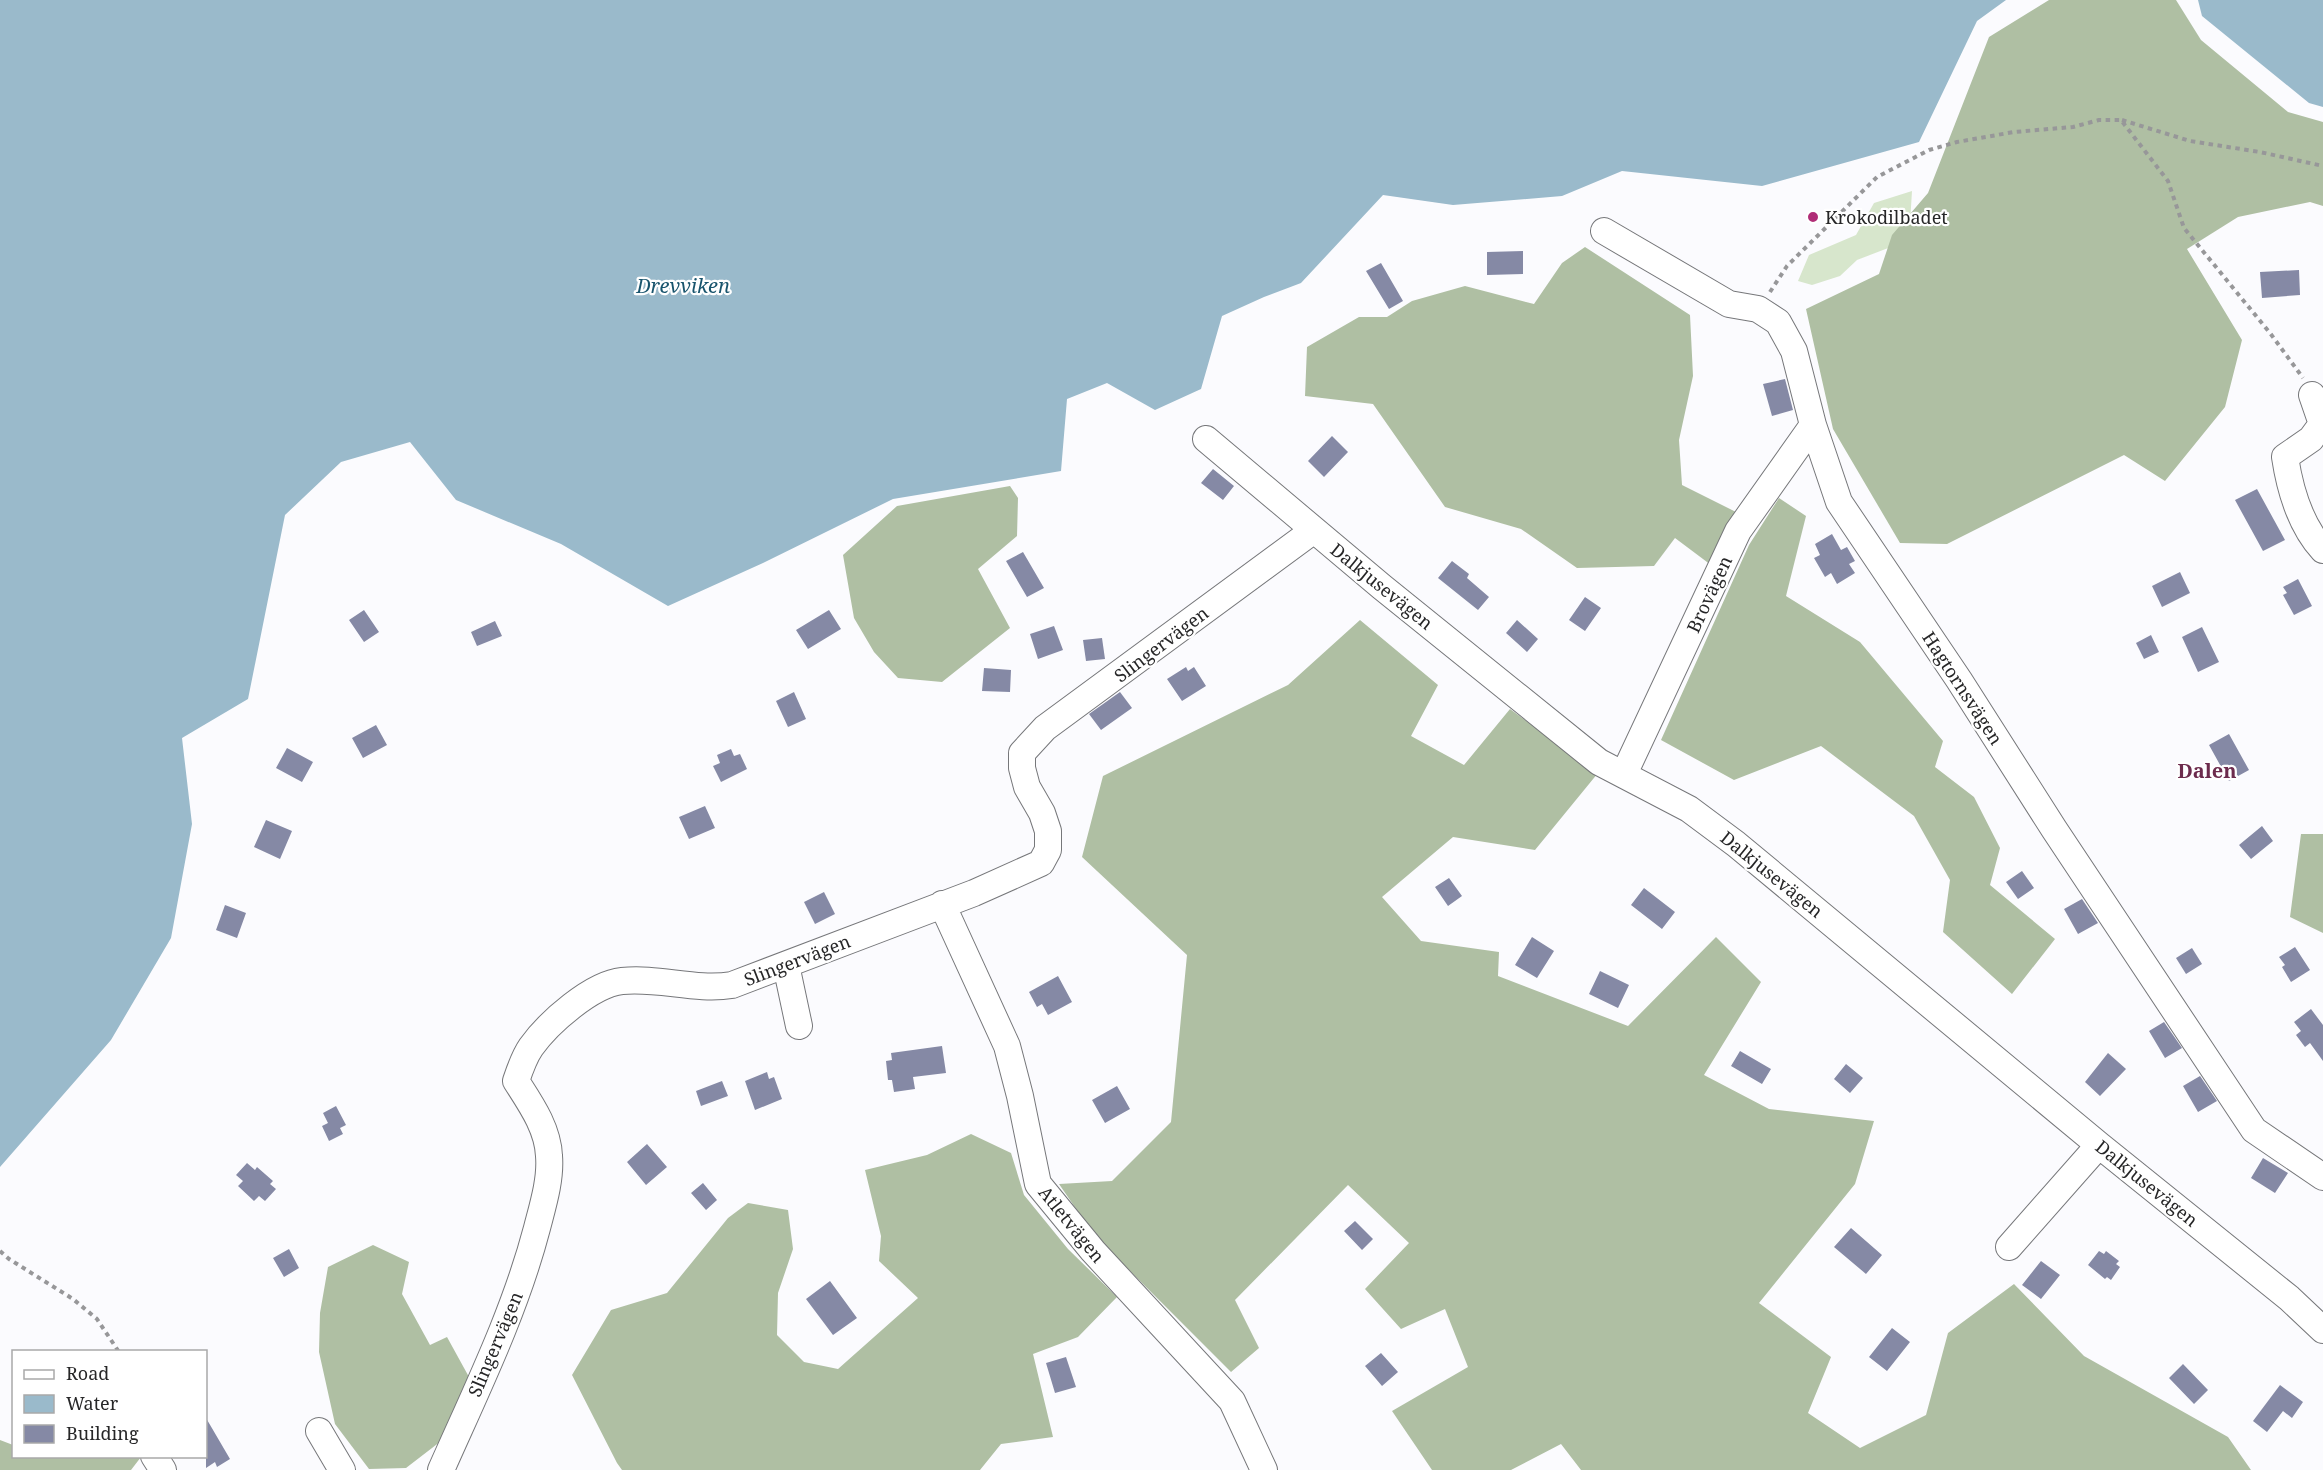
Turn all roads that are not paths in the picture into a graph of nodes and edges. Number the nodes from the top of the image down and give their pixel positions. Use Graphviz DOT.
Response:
graph roads {
  1 [pos="1604,231"];
  2 [pos="2312,395"];
  3 [pos="1813,425"];
  4 [pos="1206,439"];
  5 [pos="1314,530"];
  6 [pos="2323,550"];
  7 [pos="1624,774"];
  8 [pos="942,904"];
  9 [pos="786,965"];
  10 [pos="799,1026"];
  11 [pos="2100,1145"];
  12 [pos="2323,1177"];
  13 [pos="2009,1247"];
  14 [pos="2323,1330"];
  15 [pos="319,1431"];
  16 [pos="342,1470"];
  17 [pos="441,1470"];
  18 [pos="1264,1470"];
  1 -- 3 [label="street, Hagtornsvägen"];
  2 -- 6 [label="street"];
  3 -- 7 [label="street, Brovägen"];
  3 -- 12 [label="street, Hagtornsvägen"];
  4 -- 5 [label="street, Dalkjusevägen"];
  5 -- 7 [label="street, Dalkjusevägen"];
  5 -- 8 [label="street, Slingervägen"];
  7 -- 11 [label="street, Dalkjusevägen"];
  8 -- 9 [label="street, Slingervägen"];
  8 -- 18 [label="street, Atletvägen"];
  9 -- 10 [label="street"];
  9 -- 17 [label="street, Slingervägen"];
  11 -- 13 [label="street"];
  11 -- 14 [label="street, Dalkjusevägen"];
  15 -- 16 [label="street"];
}
